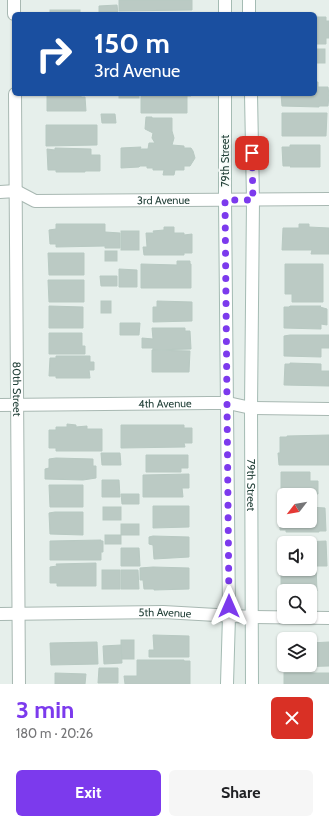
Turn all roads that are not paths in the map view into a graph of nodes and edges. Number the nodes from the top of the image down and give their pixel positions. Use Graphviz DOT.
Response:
graph roads {
  1 [pos="14,0"];
  2 [pos="225,0"];
  3 [pos="249,0"];
  4 [pos="14,12"];
  5 [pos="225,12"];
  6 [pos="249,12"];
  7 [pos="15,96"];
  8 [pos="225,96"];
  9 [pos="251,96"];
  10 [pos="16,191"];
  11 [pos="0,192"];
  12 [pos="329,199"];
  13 [pos="225,200"];
  14 [pos="253,200"];
  15 [pos="16,404"];
  16 [pos="228,404"];
  17 [pos="0,405"];
  18 [pos="251,408"];
  19 [pos="329,409"];
  20 [pos="18,613"];
  21 [pos="0,614"];
  22 [pos="229,616"];
  23 [pos="252,617"];
  24 [pos="329,618"];
  25 [pos="18,684"];
  26 [pos="227,684"];
  27 [pos="252,684"];
  1 -- 4 [label="street"];
  2 -- 5 [label="street"];
  3 -- 6 [label="street"];
  7 -- 10 [label="street, 80th Street"];
  8 -- 13 [label="street, 79th Street"];
  9 -- 14 [label="street, 79th Street"];
  10 -- 11 [label="street"];
  10 -- 13 [label="street, 3rd Avenue"];
  10 -- 15 [label="street, 80th Street"];
  12 -- 14 [label="street, 3rd Avenue"];
  13 -- 14 [label="street, 3rd Avenue"];
  13 -- 16 [label="street, 79th Street"];
  14 -- 18 [label="street, 79th Street"];
  15 -- 16 [label="street, 4th Avenue"];
  15 -- 17 [label="street, 4th Avenue"];
  15 -- 20 [label="street, 80th Street"];
  16 -- 18 [label="street, 4th Avenue"];
  16 -- 22 [label="street, 79th Street"];
  18 -- 19 [label="street, 4th Avenue"];
  18 -- 23 [label="street, 79th Street"];
  20 -- 21 [label="street, 5th Avenue"];
  20 -- 22 [label="street, 5th Avenue"];
  20 -- 25 [label="street, 80th Street"];
  22 -- 23 [label="street, 5th Avenue"];
  22 -- 26 [label="street, 79th Street"];
  23 -- 24 [label="street, 5th Avenue"];
  23 -- 27 [label="street, 79th Street"];
}
